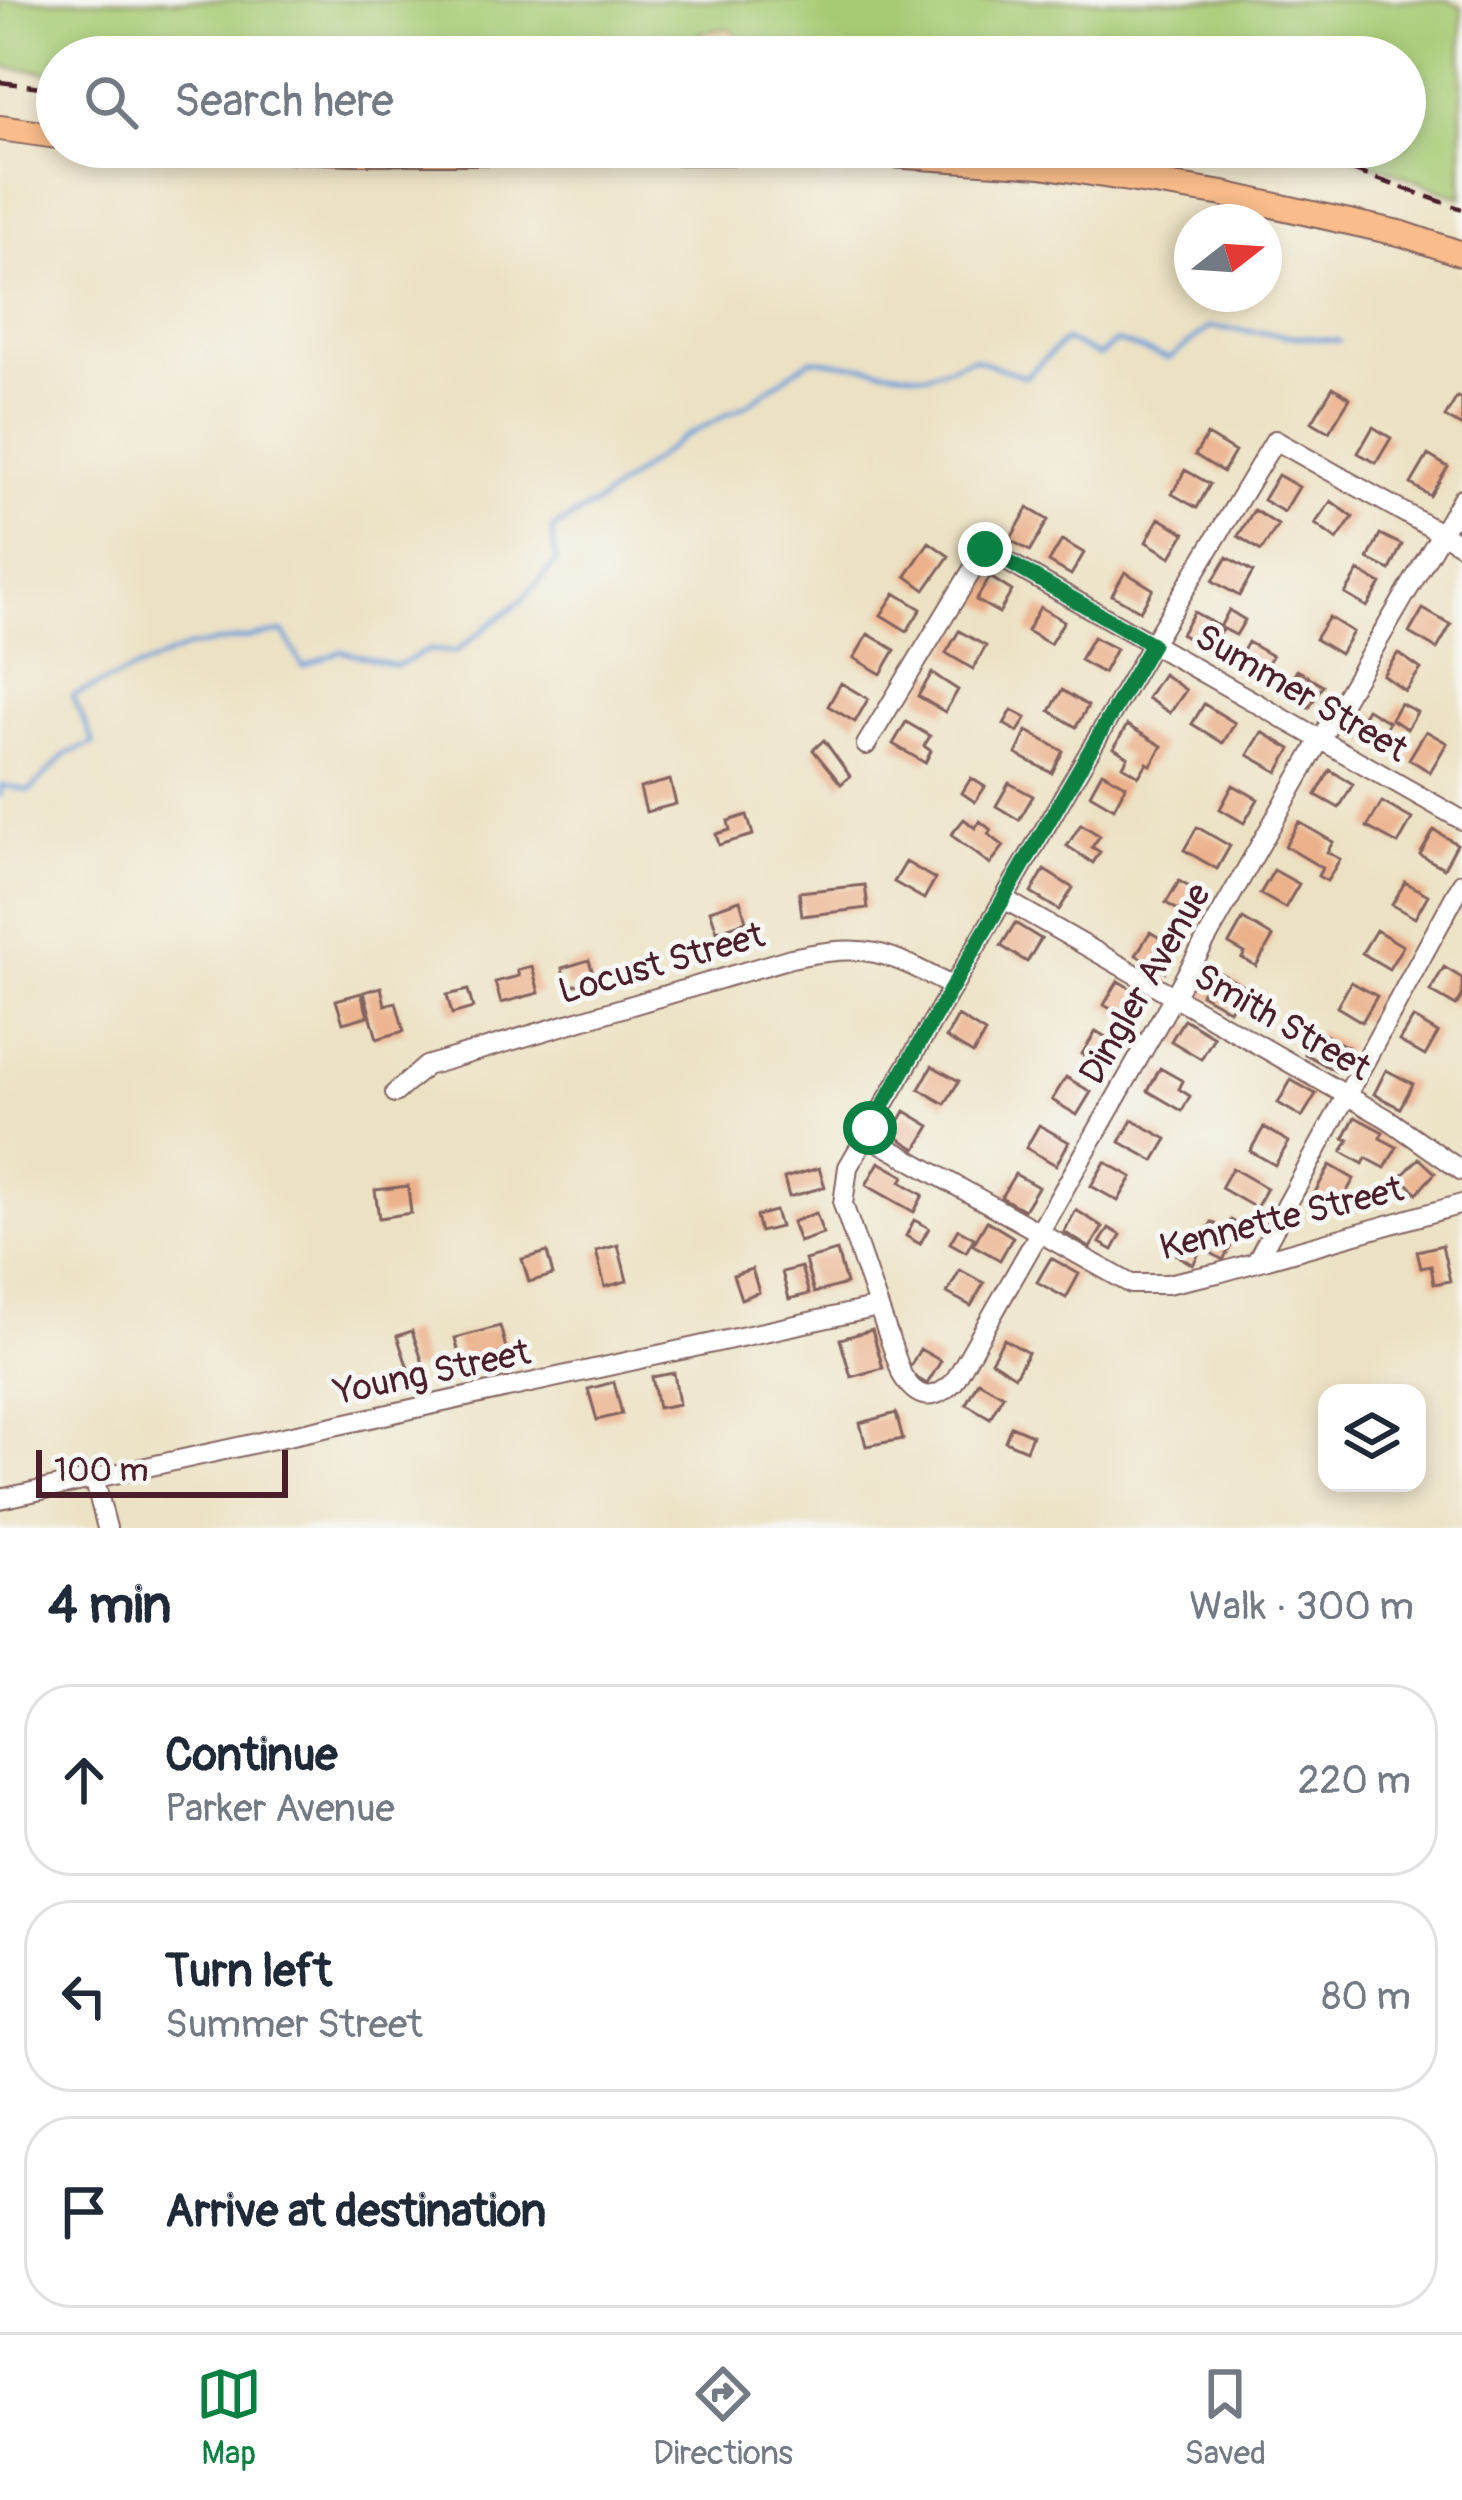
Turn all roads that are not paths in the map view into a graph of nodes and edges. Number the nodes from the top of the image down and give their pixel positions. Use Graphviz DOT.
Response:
graph roads {
  1 [pos="0,128"];
  2 [pos="36,133"];
  3 [pos="1060,168"];
  4 [pos="1462,254"];
  5 [pos="1462,498"];
  6 [pos="1442,534"];
  7 [pos="1462,545"];
  8 [pos="1152,644"];
  9 [pos="1320,740"];
  10 [pos="866,745"];
  11 [pos="1462,820"];
  12 [pos="1462,884"];
  13 [pos="1004,899"];
  14 [pos="953,987"];
  15 [pos="1174,997"];
  16 [pos="395,1093"];
  17 [pos="1346,1095"];
  18 [pos="866,1135"];
  19 [pos="1462,1171"];
  20 [pos="1462,1204"];
  21 [pos="1038,1234"];
  22 [pos="1257,1260"];
  23 [pos="878,1307"];
  24 [pos="94,1478"];
  25 [pos="0,1498"];
  26 [pos="107,1528"];
  1 -- 2 [label="main road"];
  3 -- 4 [label="main road"];
  5 -- 6 [label="street, Dingler Avenue"];
  6 -- 7 [label="street"];
  6 -- 8 [label="street"];
  6 -- 9 [label="street, Dingler Avenue"];
  8 -- 9 [label="street, Summer Street"];
  8 -- 10 [label="street, Summer Street"];
  8 -- 13 [label="street"];
  9 -- 11 [label="street, Summer Street"];
  9 -- 15 [label="street, Dingler Avenue"];
  12 -- 17 [label="street"];
  13 -- 14 [label="street"];
  13 -- 15 [label="street, Smith Street"];
  14 -- 16 [label="street, Locust Street"];
  14 -- 18 [label="street"];
  15 -- 17 [label="street, Smith Street"];
  15 -- 21 [label="street, Dingler Avenue"];
  17 -- 19 [label="street, Smith Street"];
  17 -- 22 [label="street"];
  18 -- 21 [label="street, Kennette Street"];
  18 -- 23 [label="street"];
  20 -- 22 [label="street, Kennette Street"];
  21 -- 22 [label="street, Kennette Street"];
  21 -- 23 [label="street, Dingler Avenue"];
  23 -- 24 [label="street, Young Street"];
  24 -- 25 [label="street, Young Street"];
  24 -- 26 [label="street"];
}
